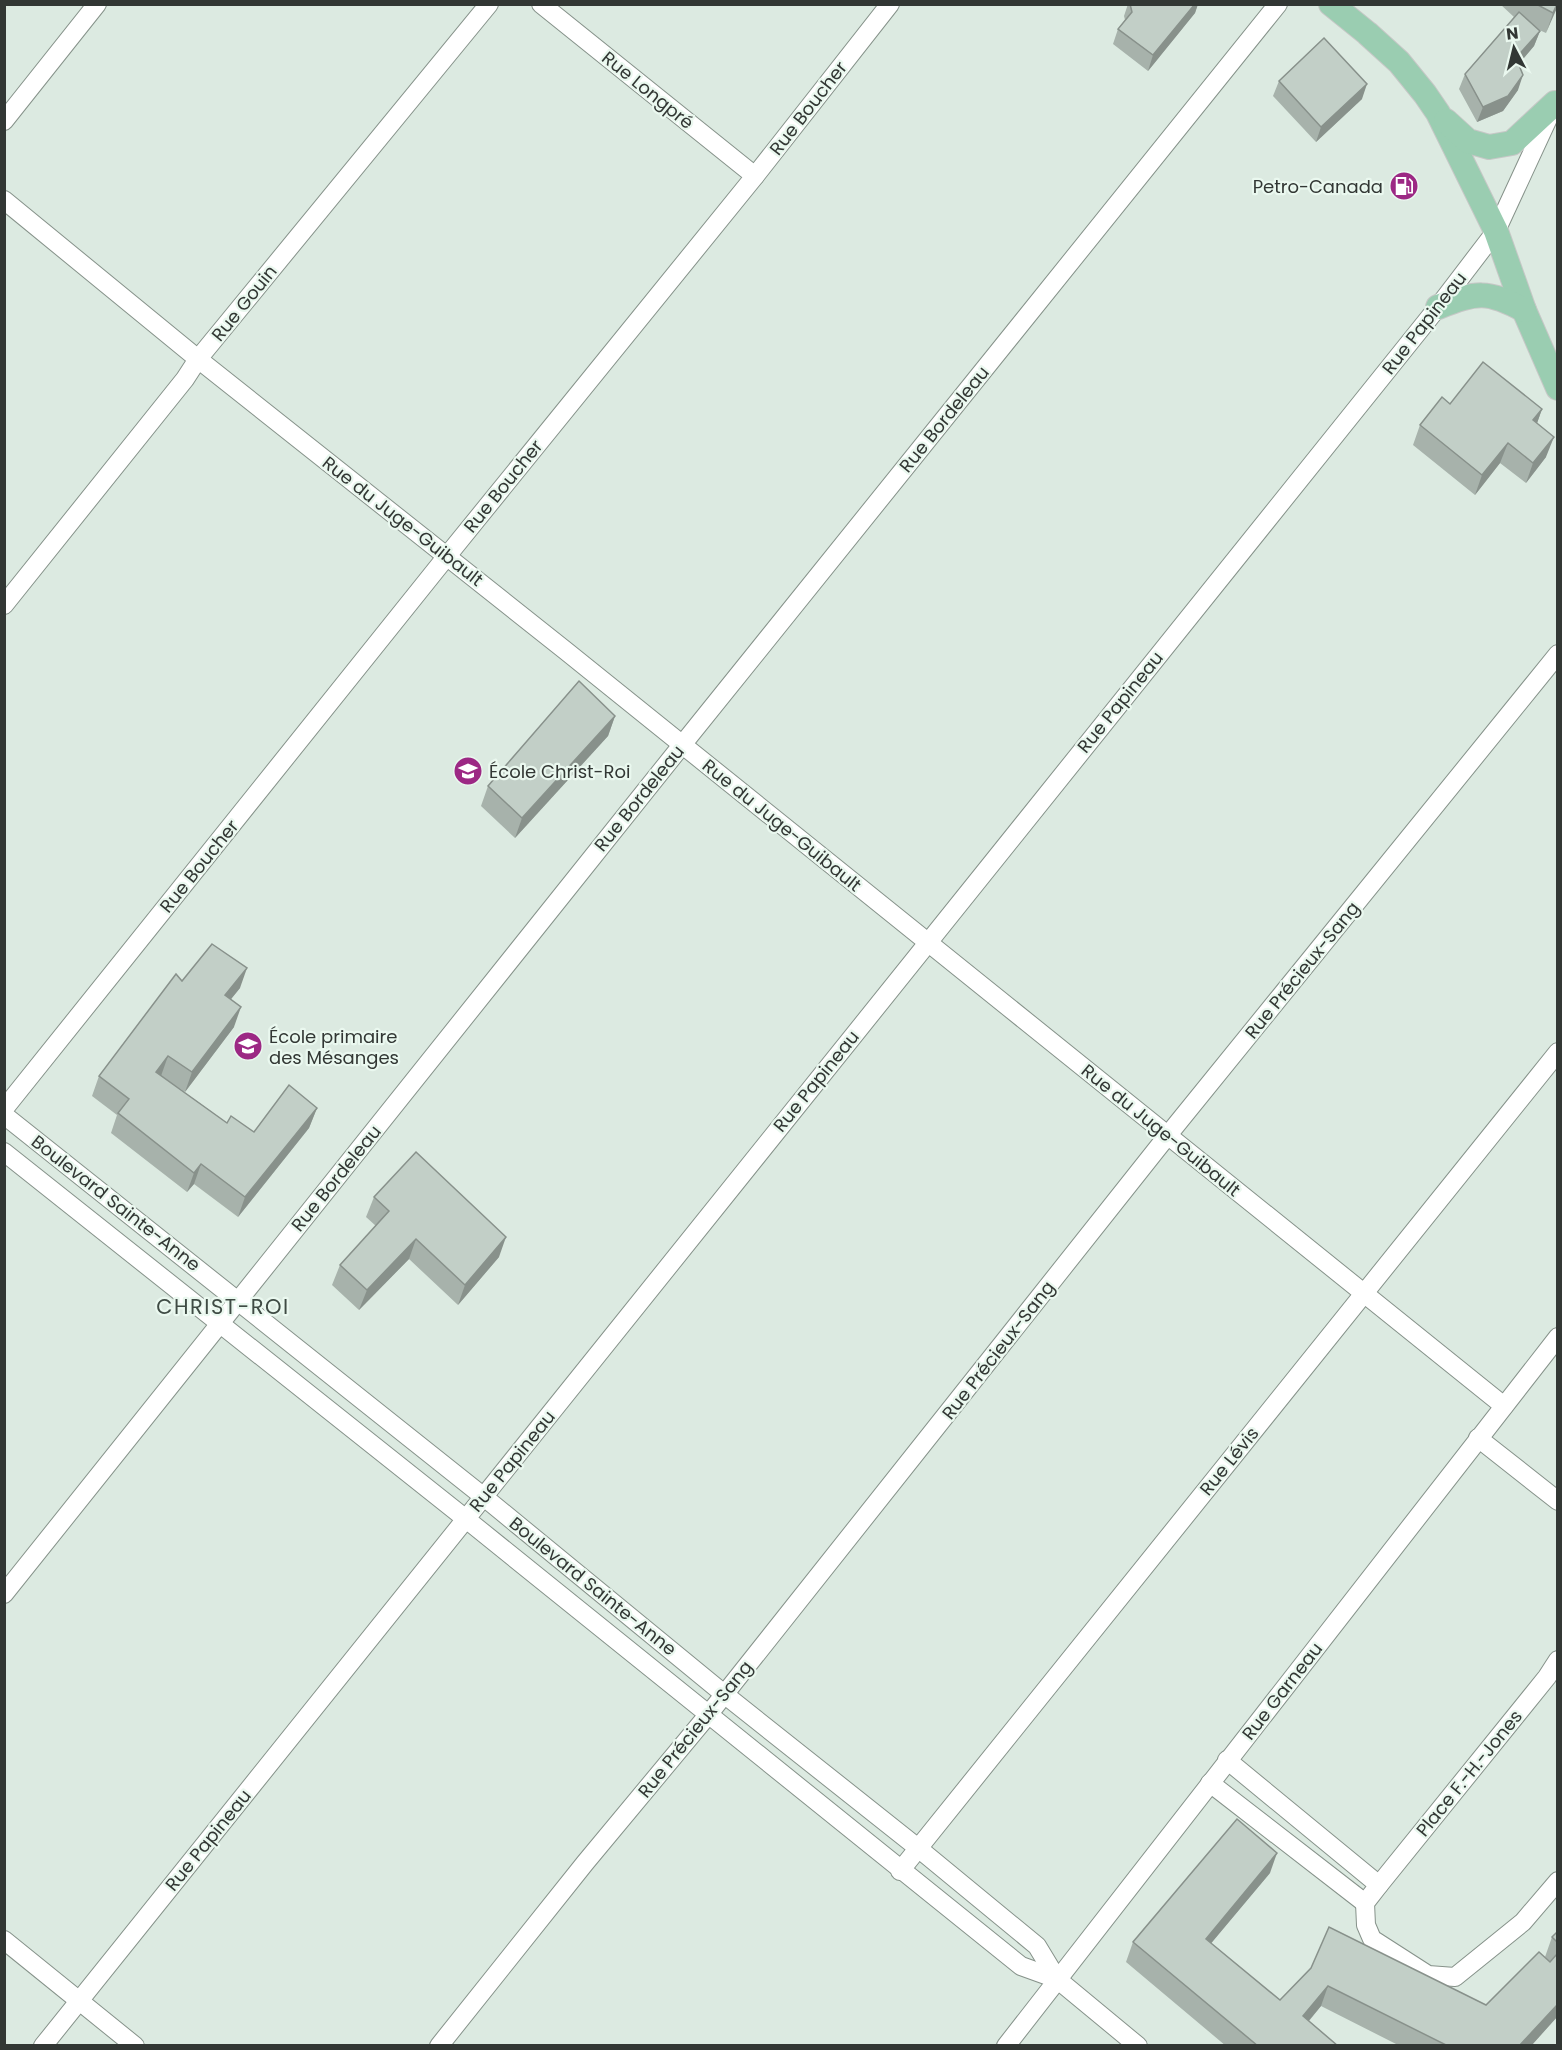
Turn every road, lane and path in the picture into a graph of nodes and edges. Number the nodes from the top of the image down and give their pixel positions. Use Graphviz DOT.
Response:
graph roads {
  1 [pos="97,4"];
  2 [pos="489,4"];
  3 [pos="541,4"];
  4 [pos="890,4"];
  5 [pos="1278,4"];
  6 [pos="1331,4"];
  7 [pos="1556,100"];
  8 [pos="1438,113"];
  9 [pos="4,121"];
  10 [pos="755,176"];
  11 [pos="4,200"];
  12 [pos="1496,231"];
  13 [pos="1438,307"];
  14 [pos="1524,310"];
  15 [pos="198,359"];
  16 [pos="1557,388"];
  17 [pos="447,556"];
  18 [pos="4,605"];
  19 [pos="1557,654"];
  20 [pos="682,745"];
  21 [pos="928,942"];
  22 [pos="1557,1052"];
  23 [pos="4,1109"];
  24 [pos="4,1115"];
  25 [pos="1168,1135"];
  26 [pos="4,1152"];
  27 [pos="1364,1293"];
  28 [pos="239,1300"];
  29 [pos="221,1323"];
  30 [pos="1557,1336"];
  31 [pos="1504,1406"];
  32 [pos="1478,1438"];
  33 [pos="483,1497"];
  34 [pos="1557,1502"];
  35 [pos="466,1519"];
  36 [pos="4,1594"];
  37 [pos="1557,1660"];
  38 [pos="724,1694"];
  39 [pos="708,1715"];
  40 [pos="1227,1760"];
  41 [pos="1210,1783"];
  42 [pos="918,1848"];
  43 [pos="900,1871"];
  44 [pos="1557,1881"];
  45 [pos="1379,1885"];
  46 [pos="1365,1903"];
  47 [pos="4,1940"];
  48 [pos="1057,1979"];
  49 [pos="79,2001"];
  50 [pos="43,2046"];
  51 [pos="135,2046"];
  52 [pos="439,2046"];
  53 [pos="1006,2046"];
  54 [pos="1138,2046"];
  1 -- 9 [label="street"];
  2 -- 15 [label="street, Rue Gouin"];
  3 -- 10 [label="street, Rue Longpré"];
  4 -- 10 [label="street, Rue Boucher"];
  5 -- 20 [label="street, Rue Bordeleau"];
  6 -- 8 [label="main road"];
  7 -- 8 [label="main road"];
  7 -- 12 [label="street, Rue Papineau"];
  8 -- 12 [label="main road"];
  10 -- 17 [label="street, Rue Boucher"];
  11 -- 15 [label="street, Rue du Juge-Guibault"];
  12 -- 13 [label="street, Rue Papineau"];
  12 -- 14 [label="main road"];
  13 -- 14 [label="main road"];
  13 -- 21 [label="street, Rue Papineau"];
  14 -- 16 [label="main road"];
  15 -- 17 [label="street, Rue du Juge-Guibault"];
  15 -- 18 [label="street, Rue Gouin"];
  17 -- 20 [label="street, Rue du Juge-Guibault"];
  17 -- 23 [label="street, Rue Boucher"];
  19 -- 25 [label="street, Rue Précieux-Sang"];
  20 -- 21 [label="street, Rue du Juge-Guibault"];
  20 -- 28 [label="street, Rue Bordeleau"];
  21 -- 25 [label="street, Rue du Juge-Guibault"];
  21 -- 33 [label="street, Rue Papineau"];
  22 -- 27 [label="street, Rue Lévis"];
  24 -- 28 [label="street, Boulevard Sainte-Anne"];
  25 -- 27 [label="street, Rue du Juge-Guibault"];
  25 -- 38 [label="street, Rue Précieux-Sang"];
  26 -- 29 [label="street, Boulevard Sainte-Anne"];
  27 -- 31 [label="street, Rue du Juge-Guibault"];
  27 -- 42 [label="street, Rue Lévis"];
  28 -- 29 [label="street, Rue Bordeleau"];
  28 -- 33 [label="street, Boulevard Sainte-Anne"];
  29 -- 35 [label="street, Boulevard Sainte-Anne"];
  29 -- 36 [label="street, Rue Bordeleau"];
  30 -- 31 [label="street, Rue Garneau"];
  31 -- 32 [label="street, Rue Garneau"];
  32 -- 34 [label="street"];
  32 -- 40 [label="street, Rue Garneau"];
  33 -- 35 [label="street, Rue Papineau"];
  33 -- 38 [label="street, Boulevard Sainte-Anne"];
  35 -- 39 [label="street, Boulevard Sainte-Anne"];
  35 -- 49 [label="street, Rue Papineau"];
  37 -- 45 [label="street, Place F.-H.-Jones"];
  38 -- 39 [label="street, Rue Précieux-Sang"];
  38 -- 42 [label="street, Boulevard Sainte-Anne"];
  39 -- 43 [label="street, Boulevard Sainte-Anne"];
  39 -- 52 [label="street, Rue Précieux-Sang"];
  40 -- 41 [label="street, Rue Garneau"];
  40 -- 45 [label="street"];
  41 -- 46 [label="street"];
  41 -- 48 [label="street, Rue Garneau"];
  42 -- 43 [label="street, Rue Lévis"];
  42 -- 48 [label="street, Boulevard Sainte-Anne"];
  43 -- 48 [label="street, Boulevard Sainte-Anne"];
  44 -- 46 [label="street"];
  45 -- 46 [label="street, Place F.-H.-Jones"];
  47 -- 49 [label="street"];
  48 -- 53 [label="street, Rue Garneau"];
  48 -- 54 [label="street, Boulevard Sainte-Anne"];
  49 -- 50 [label="street, Rue Papineau"];
  49 -- 51 [label="street"];
}
